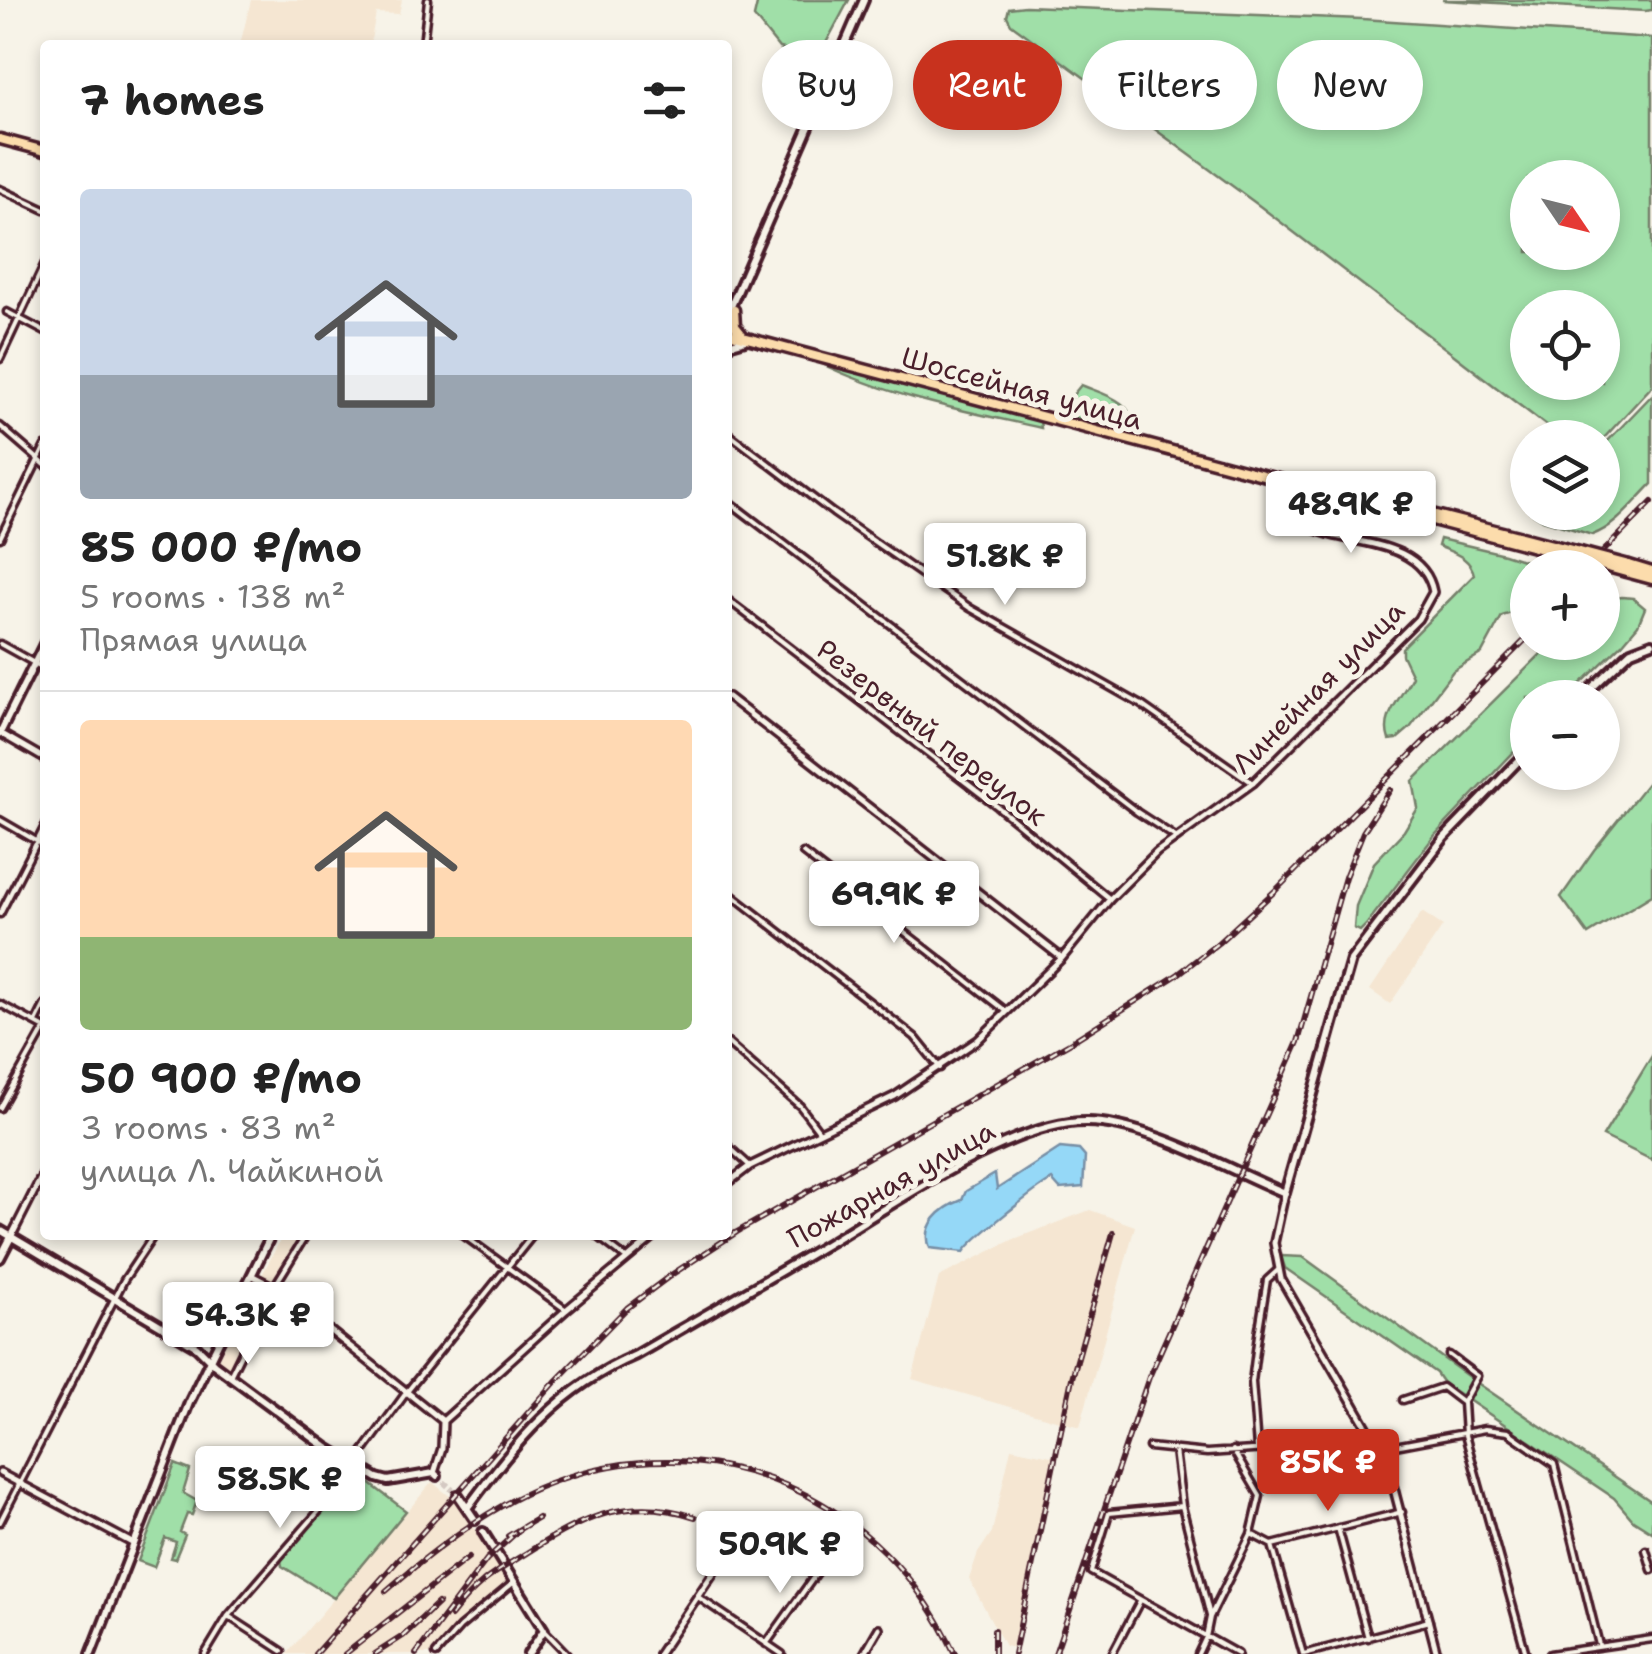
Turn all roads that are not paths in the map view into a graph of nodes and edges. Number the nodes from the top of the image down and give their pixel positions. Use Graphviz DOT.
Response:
graph roads {
  1 [pos="864,0"];
  2 [pos="428,1"];
  3 [pos="424,40"];
  4 [pos="0,138"];
  5 [pos="40,150"];
  6 [pos="0,189"];
  7 [pos="40,208"];
  8 [pos="40,272"];
  9 [pos="732,307"];
  10 [pos="8,312"];
  11 [pos="732,317"];
  12 [pos="18,318"];
  13 [pos="40,329"];
  14 [pos="732,333"];
  15 [pos="752,341"];
  16 [pos="732,345"];
  17 [pos="0,359"];
  18 [pos="0,426"];
  19 [pos="732,436"];
  20 [pos="39,459"];
  21 [pos="1306,486"];
  22 [pos="732,504"];
  23 [pos="0,538"];
  24 [pos="1652,575"];
  25 [pos="732,603"];
  26 [pos="1652,643"];
  27 [pos="0,644"];
  28 [pos="40,652"];
  29 [pos="35,663"];
  30 [pos="40,666"];
  31 [pos="1601,680"];
  32 [pos="732,700"];
  33 [pos="0,733"];
  34 [pos="40,757"];
  35 [pos="1510,770"];
  36 [pos="1253,783"];
  37 [pos="0,820"];
  38 [pos="40,835"];
  39 [pos="1177,838"];
  40 [pos="37,841"];
  41 [pos="40,843"];
  42 [pos="803,854"];
  43 [pos="732,895"];
  44 [pos="1110,899"];
  45 [pos="0,914"];
  46 [pos="1062,958"];
  47 [pos="0,1004"];
  48 [pos="1006,1011"];
  49 [pos="40,1015"];
  50 [pos="36,1023"];
  51 [pos="40,1025"];
  52 [pos="40,1037"];
  53 [pos="732,1046"];
  54 [pos="940,1068"];
  55 [pos="0,1108"];
  56 [pos="818,1131"];
  57 [pos="732,1150"];
  58 [pos="750,1166"];
  59 [pos="40,1179"];
  60 [pos="732,1180"];
  61 [pos="1286,1193"];
  62 [pos="0,1230"];
  63 [pos="10,1236"];
  64 [pos="151,1240"];
  65 [pos="268,1240"];
  66 [pos="303,1240"];
  67 [pos="471,1240"];
  68 [pos="529,1240"];
  69 [pos="603,1240"];
  70 [pos="649,1240"];
  71 [pos="0,1258"];
  72 [pos="626,1258"];
  73 [pos="508,1268"];
  74 [pos="1278,1270"];
  75 [pos="250,1274"];
  76 [pos="274,1287"];
  77 [pos="115,1300"];
  78 [pos="566,1310"];
  79 [pos="1449,1355"];
  80 [pos="209,1359"];
  81 [pos="230,1376"];
  82 [pos="406,1393"];
  83 [pos="1402,1400"];
  84 [pos="1462,1404"];
  85 [pos="443,1421"];
  86 [pos="1465,1436"];
  87 [pos="1371,1438"];
  88 [pos="1149,1447"];
  89 [pos="1257,1448"];
  90 [pos="1379,1449"];
  91 [pos="1175,1450"];
  92 [pos="1233,1450"];
  93 [pos="354,1465"];
  94 [pos="0,1473"];
  95 [pos="435,1474"];
  96 [pos="19,1483"];
  97 [pos="458,1494"];
  98 [pos="468,1506"];
  99 [pos="1182,1506"];
  100 [pos="1402,1512"];
  101 [pos="475,1520"];
  102 [pos="748,1520"];
  103 [pos="0,1522"];
  104 [pos="1338,1528"];
  105 [pos="483,1532"];
  106 [pos="1251,1534"];
  107 [pos="134,1544"];
  108 [pos="1272,1545"];
  109 [pos="1646,1550"];
  110 [pos="820,1567"];
  111 [pos="1652,1570"];
  112 [pos="516,1580"];
  113 [pos="698,1597"];
  114 [pos="1140,1601"];
  115 [pos="228,1616"];
  116 [pos="1210,1617"];
  117 [pos="1429,1621"];
  118 [pos="879,1628"];
  119 [pos="544,1630"];
  120 [pos="1206,1637"];
  121 [pos="1368,1638"];
  122 [pos="1652,1639"];
  123 [pos="766,1644"];
  124 [pos="1598,1645"];
  125 [pos="282,1651"];
  126 [pos="91,1654"];
  127 [pos="205,1654"];
  128 [pos="436,1654"];
  129 [pos="528,1654"];
  130 [pos="567,1654"];
  131 [pos="659,1654"];
  132 [pos="782,1654"];
  133 [pos="864,1654"];
  134 [pos="1112,1654"];
  135 [pos="1198,1654"];
  136 [pos="1238,1654"];
  137 [pos="1303,1654"];
  138 [pos="1437,1654"];
  139 [pos="1526,1654"];
  140 [pos="1550,1654"];
  1 -- 9 [label="main road"];
  2 -- 3 [label="street"];
  4 -- 5 [label="highway"];
  6 -- 7 [label="street"];
  8 -- 12 [label="street"];
  10 -- 12 [label="street"];
  11 -- 15 [label="highway"];
  12 -- 13 [label="street"];
  12 -- 17 [label="street"];
  14 -- 15 [label="highway, Шоссейная улица"];
  15 -- 16 [label="main road"];
  15 -- 21 [label="highway, Шоссейная улица"];
  18 -- 20 [label="street"];
  19 -- 36 [label="street"];
  20 -- 23 [label="street"];
  21 -- 24 [label="highway, Шоссейная улица, bridge"];
  21 -- 36 [label="street, Линейная улица"];
  22 -- 39 [label="street"];
  25 -- 44 [label="street, Резервный переулок"];
  26 -- 31 [label="main road"];
  27 -- 29 [label="street"];
  28 -- 29 [label="main road"];
  29 -- 30 [label="street"];
  29 -- 33 [label="main road"];
  32 -- 46 [label="street"];
  33 -- 34 [label="street"];
  35 -- 61 [label="main road"];
  36 -- 39 [label="street, Линейная улица"];
  37 -- 40 [label="street"];
  38 -- 40 [label="street"];
  39 -- 44 [label="street, Линейная улица"];
  40 -- 41 [label="street"];
  40 -- 45 [label="street"];
  42 -- 48 [label="street"];
  43 -- 54 [label="street"];
  44 -- 46 [label="street, Линейная улица"];
  46 -- 48 [label="street, Линейная улица"];
  47 -- 50 [label="street"];
  48 -- 54 [label="street, Линейная улица"];
  49 -- 50 [label="street"];
  50 -- 51 [label="street"];
  52 -- 55 [label="street"];
  53 -- 56 [label="street"];
  54 -- 56 [label="street, Линейная улица"];
  56 -- 58 [label="street, Линейная улица"];
  57 -- 58 [label="street"];
  58 -- 60 [label="street, Линейная улица"];
  59 -- 63 [label="street"];
  61 -- 74 [label="street"];
  61 -- 98 [label="main road, Пожарная улица"];
  62 -- 63 [label="main road"];
  63 -- 71 [label="main road"];
  63 -- 77 [label="main road"];
  64 -- 77 [label="street"];
  65 -- 75 [label="main road"];
  66 -- 76 [label="street"];
  67 -- 73 [label="street"];
  68 -- 73 [label="street"];
  69 -- 72 [label="street"];
  70 -- 72 [label="street"];
  72 -- 78 [label="street"];
  73 -- 78 [label="street"];
  73 -- 82 [label="street"];
  74 -- 87 [label="street"];
  74 -- 89 [label="street"];
  75 -- 76 [label="street"];
  75 -- 80 [label="main road"];
  76 -- 81 [label="street"];
  76 -- 82 [label="street"];
  77 -- 80 [label="main road"];
  77 -- 96 [label="street"];
  78 -- 85 [label="street"];
  79 -- 84 [label="street"];
  80 -- 81 [label="main road"];
  80 -- 107 [label="main road"];
  81 -- 93 [label="main road"];
  82 -- 85 [label="street"];
  82 -- 93 [label="street"];
  83 -- 84 [label="street"];
  84 -- 86 [label="street"];
  85 -- 95 [label="street"];
  86 -- 90 [label="street"];
  86 -- 124 [label="street"];
  86 -- 139 [label="street"];
  87 -- 89 [label="street"];
  87 -- 90 [label="street"];
  88 -- 91 [label="street"];
  89 -- 92 [label="street"];
  90 -- 100 [label="street"];
  91 -- 92 [label="street"];
  91 -- 99 [label="street"];
  92 -- 106 [label="street"];
  93 -- 95 [label="main road"];
  93 -- 115 [label="street"];
  94 -- 96 [label="street"];
  96 -- 103 [label="street"];
  96 -- 107 [label="street"];
  97 -- 98 [label="main road"];
  98 -- 101 [label="main road"];
  99 -- 114 [label="street"];
  99 -- 116 [label="street"];
  100 -- 104 [label="street"];
  100 -- 117 [label="street"];
  102 -- 113 [label="street"];
  104 -- 108 [label="street"];
  104 -- 121 [label="street"];
  105 -- 112 [label="main road"];
  106 -- 108 [label="street"];
  106 -- 116 [label="street"];
  107 -- 126 [label="main road"];
  108 -- 137 [label="street"];
  109 -- 111 [label="street"];
  110 -- 123 [label="street"];
  112 -- 119 [label="main road"];
  112 -- 128 [label="street"];
  113 -- 123 [label="street"];
  113 -- 131 [label="street"];
  114 -- 120 [label="street"];
  114 -- 134 [label="street"];
  115 -- 125 [label="street"];
  115 -- 127 [label="street"];
  116 -- 120 [label="street"];
  117 -- 121 [label="street"];
  117 -- 138 [label="street"];
  118 -- 133 [label="street"];
  119 -- 129 [label="main road"];
  119 -- 130 [label="street"];
  120 -- 135 [label="street"];
  120 -- 136 [label="street"];
  121 -- 137 [label="street"];
  122 -- 124 [label="street"];
  123 -- 132 [label="street"];
  124 -- 140 [label="street"];
}
